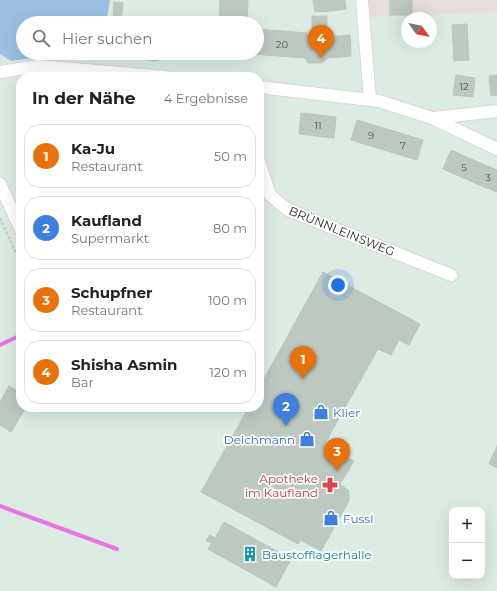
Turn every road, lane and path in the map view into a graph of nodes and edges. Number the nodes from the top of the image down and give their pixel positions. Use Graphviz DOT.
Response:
graph roads {
  1 [pos="362,0"];
  2 [pos="0,72"];
  3 [pos="108,72"];
  4 [pos="264,88"];
  5 [pos="370,100"];
  6 [pos="497,111"];
  7 [pos="432,118"];
  8 [pos="497,149"];
  9 [pos="264,176"];
  10 [pos="0,184"];
  11 [pos="0,218"];
  12 [pos="16,219"];
  13 [pos="16,254"];
  14 [pos="451,275"];
  1 -- 5 [label="street"];
  2 -- 3 [label="street"];
  4 -- 5 [label="street"];
  5 -- 7 [label="street"];
  6 -- 7 [label="street"];
  7 -- 8 [label="street"];
  9 -- 14 [label="street, BRÜNNLEINSWEG"];
  10 -- 12 [label="street"];
  11 -- 13 [label="path"];
}
